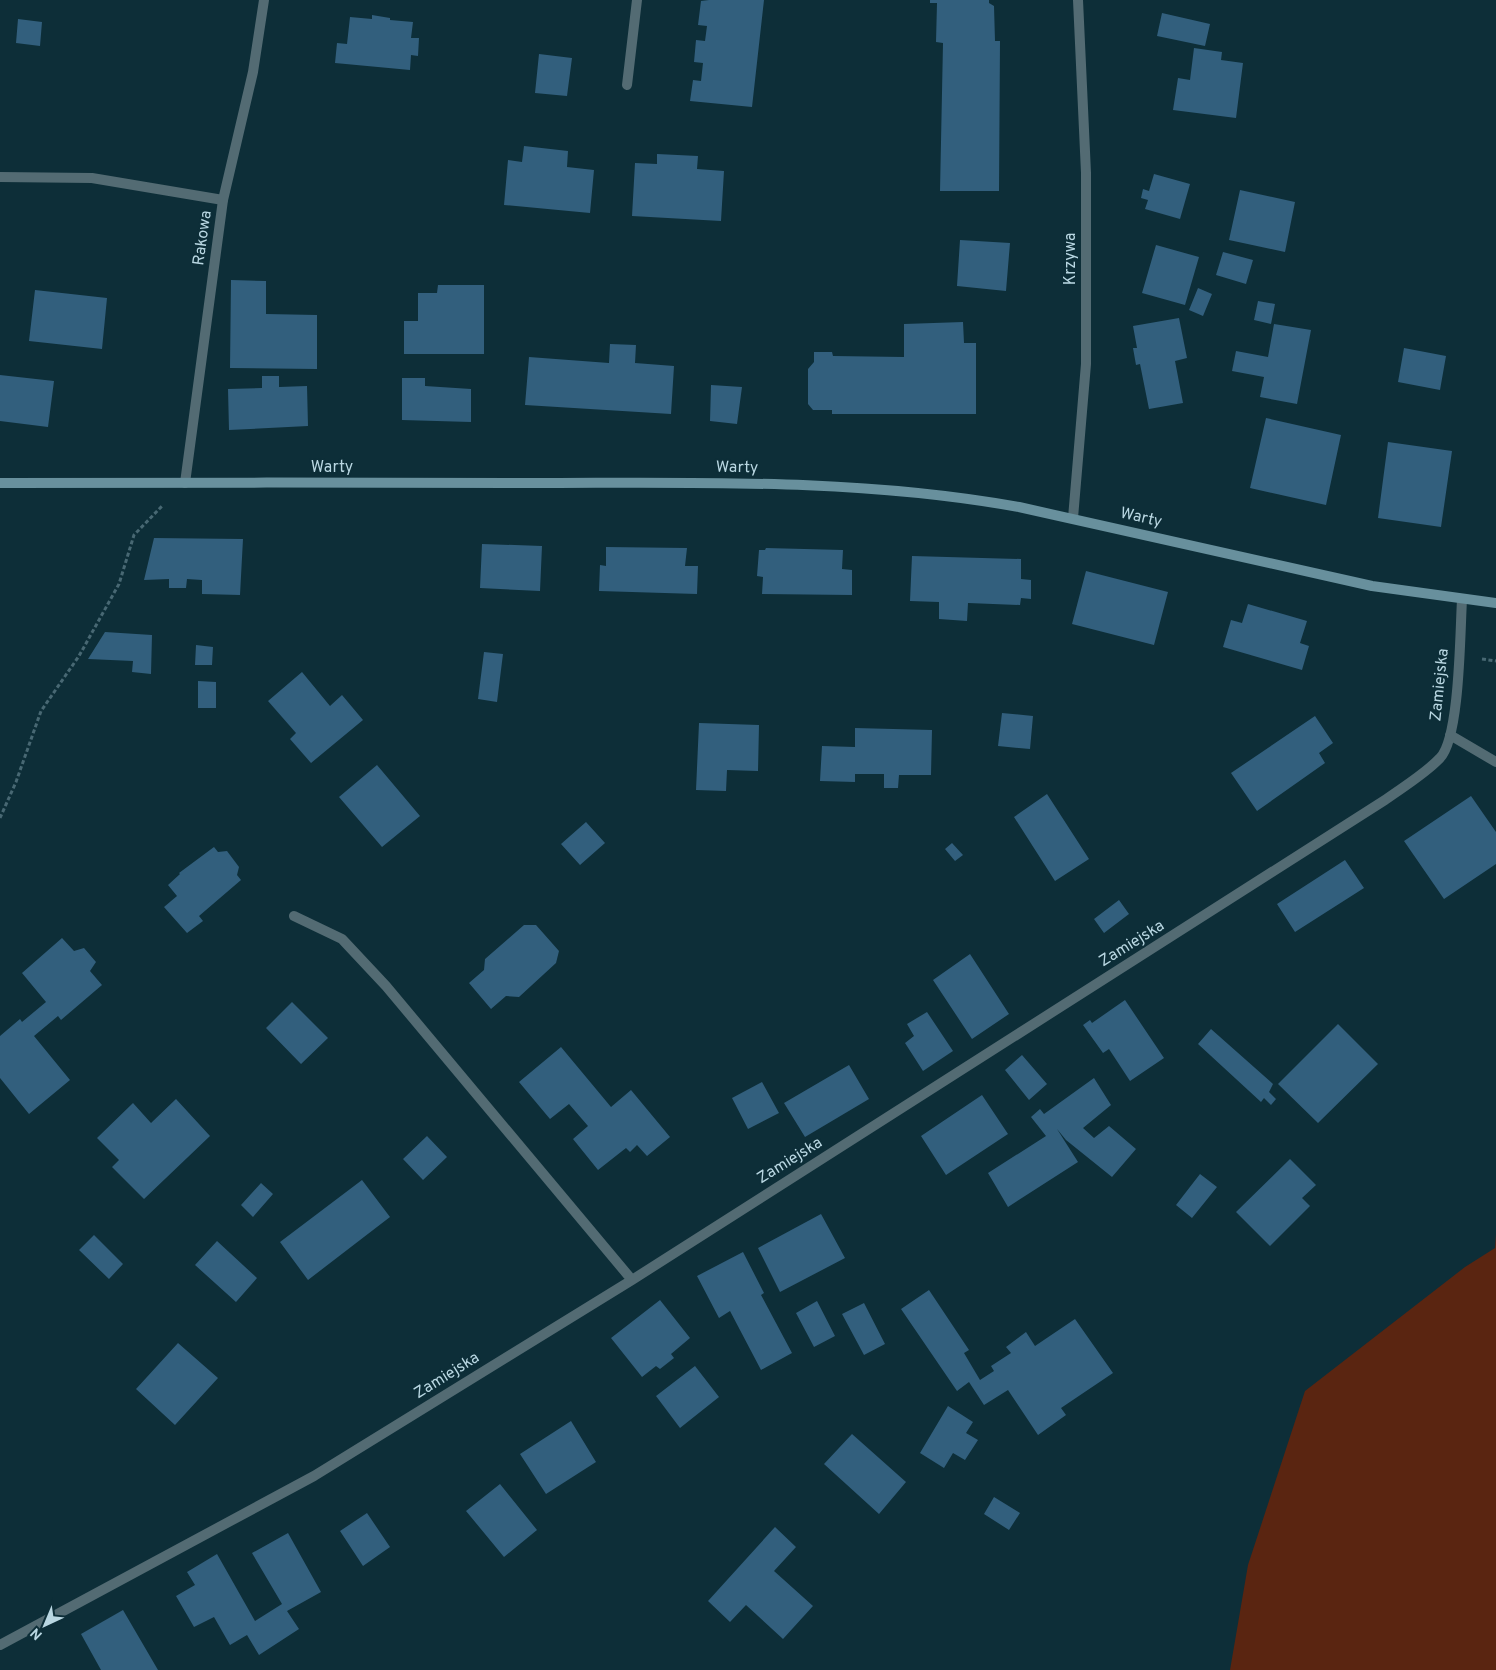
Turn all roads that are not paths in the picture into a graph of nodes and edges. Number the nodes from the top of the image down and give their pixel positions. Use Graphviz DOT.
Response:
graph roads {
  1 [pos="264,0"];
  2 [pos="637,0"];
  3 [pos="1078,0"];
  4 [pos="627,85"];
  5 [pos="0,177"];
  6 [pos="223,200"];
  7 [pos="0,483"];
  8 [pos="185,483"];
  9 [pos="1074,518"];
  10 [pos="1462,600"];
  11 [pos="1496,603"];
  12 [pos="1450,735"];
  13 [pos="1496,762"];
  14 [pos="294,916"];
  15 [pos="632,1280"];
  16 [pos="0,1645"];
  1 -- 6 [label="street, Rakowa"];
  2 -- 4 [label="street"];
  3 -- 9 [label="street, Krzywa"];
  5 -- 6 [label="street"];
  6 -- 8 [label="street, Rakowa"];
  7 -- 8 [label="main road, Warty"];
  8 -- 9 [label="main road, Warty"];
  9 -- 10 [label="main road, Warty"];
  10 -- 11 [label="main road, Warty"];
  10 -- 12 [label="street, Zamiejska"];
  12 -- 13 [label="street"];
  12 -- 15 [label="street, Zamiejska"];
  14 -- 15 [label="street"];
  15 -- 16 [label="street, Zamiejska"];
}
